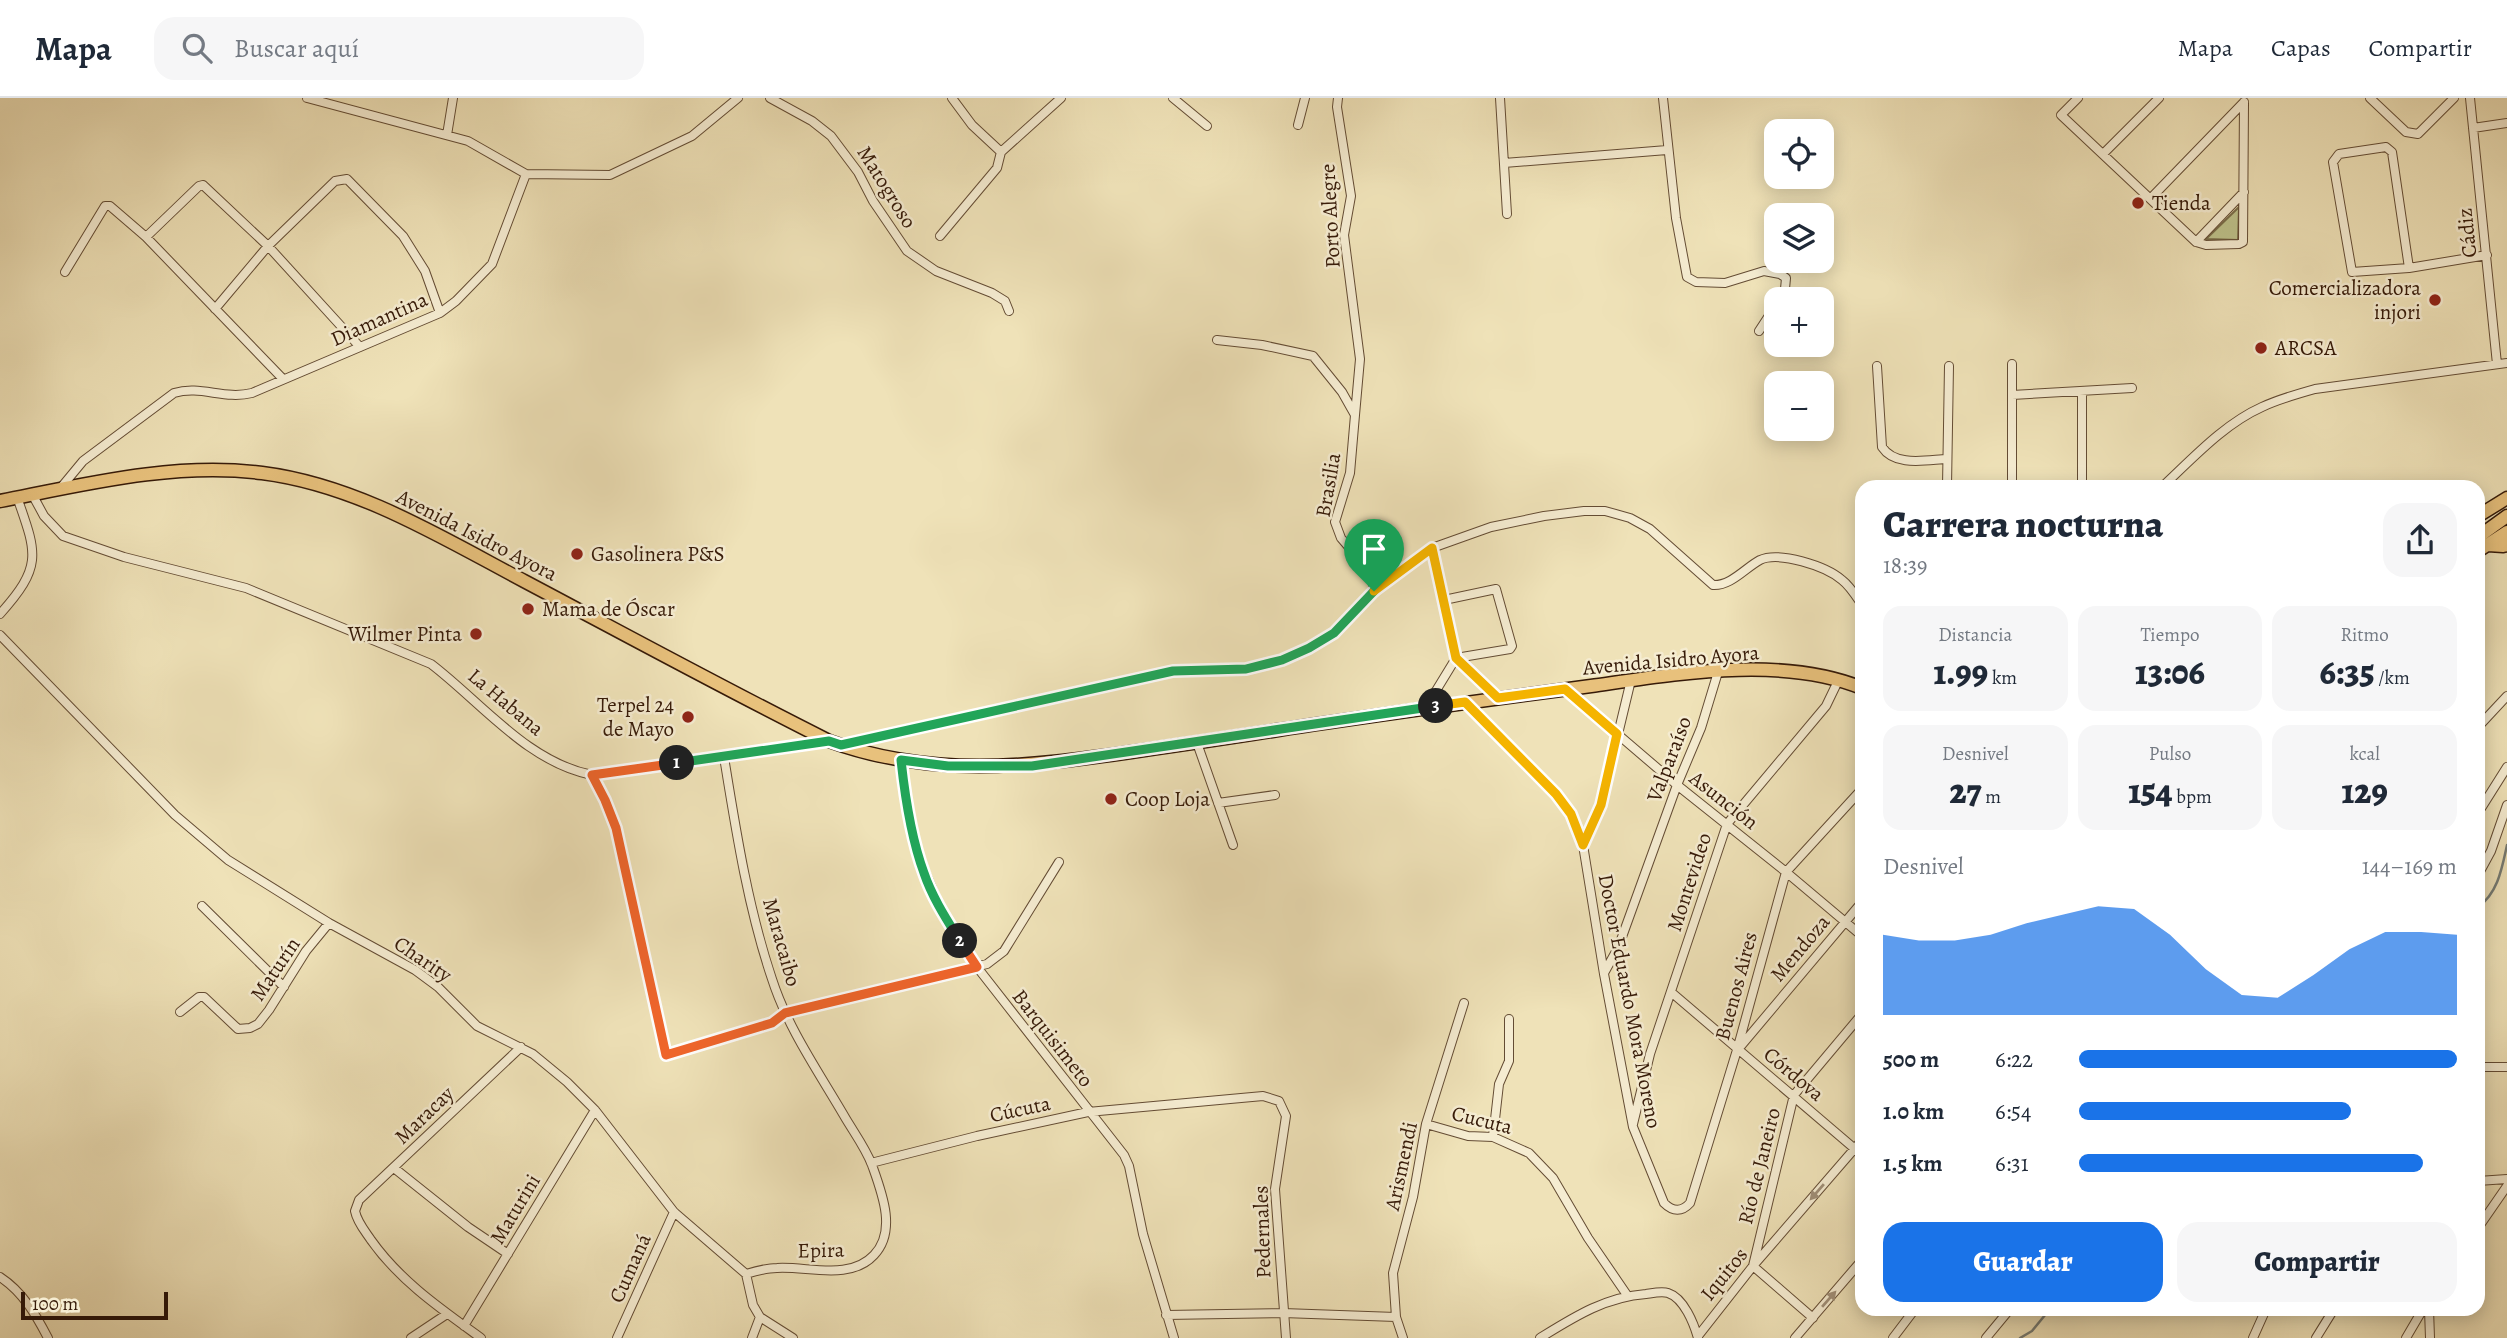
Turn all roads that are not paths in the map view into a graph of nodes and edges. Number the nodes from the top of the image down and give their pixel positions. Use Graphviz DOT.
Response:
graph roads {
  1 [pos="307,98"];
  2 [pos="453,98"];
  3 [pos="738,98"];
  4 [pos="770,98"];
  5 [pos="952,98"];
  6 [pos="1061,98"];
  7 [pos="1173,98"];
  8 [pos="1305,98"];
  9 [pos="1338,98"];
  10 [pos="1500,98"];
  11 [pos="1663,98"];
  12 [pos="2078,98"];
  13 [pos="2160,98"];
  14 [pos="2370,98"];
  15 [pos="2454,98"];
  16 [pos="2470,98"];
  17 [pos="2246,100"];
  18 [pos="2507,123"];
  19 [pos="1298,125"];
  20 [pos="1207,126"];
  21 [pos="2473,128"];
  22 [pos="447,135"];
  23 [pos="1668,150"];
  24 [pos="1001,152"];
  25 [pos="2104,154"];
  26 [pos="1504,163"];
  27 [pos="526,174"];
  28 [pos="2244,192"];
  29 [pos="2151,198"];
  30 [pos="1507,214"];
  31 [pos="940,236"];
  32 [pos="146,237"];
  33 [pos="2196,242"];
  34 [pos="268,246"];
  35 [pos="2487,255"];
  36 [pos="2409,268"];
  37 [pos="65,272"];
  38 [pos="1785,287"];
  39 [pos="215,309"];
  40 [pos="1009,311"];
  41 [pos="440,313"];
  42 [pos="1764,323"];
  43 [pos="1759,331"];
  44 [pos="1217,340"];
  45 [pos="360,347"];
  46 [pos="2507,363"];
  47 [pos="2012,364"];
  48 [pos="2497,364"];
  49 [pos="1877,366"];
  50 [pos="1949,366"];
  51 [pos="283,379"];
  52 [pos="2132,388"];
  53 [pos="2082,392"];
  54 [pos="2012,395"];
  55 [pos="1355,415"];
  56 [pos="1947,459"];
  57 [pos="1947,480"];
  58 [pos="2012,480"];
  59 [pos="2082,480"];
  60 [pos="2170,480"];
  61 [pos="59,490"];
  62 [pos="33,494"];
  63 [pos="17,497"];
  64 [pos="2507,498"];
  65 [pos="0,500"];
  66 [pos="2485,512"];
  67 [pos="2507,516"];
  68 [pos="2507,532"];
  69 [pos="2485,543"];
  70 [pos="2507,544"];
  71 [pos="2485,546"];
  72 [pos="1432,548"];
  73 [pos="2485,548"];
  74 [pos="1374,591"];
  75 [pos="1855,595"];
  76 [pos="1444,600"];
  77 [pos="0,614"];
  78 [pos="0,635"];
  79 [pos="1456,658"];
  80 [pos="1718,672"];
  81 [pos="1839,679"];
  82 [pos="1631,680"];
  83 [pos="1855,685"];
  84 [pos="1565,689"];
  85 [pos="2507,696"];
  86 [pos="1498,698"];
  87 [pos="1465,702"];
  88 [pos="1430,707"];
  89 [pos="2485,720"];
  90 [pos="1617,734"];
  91 [pos="835,743"];
  92 [pos="1197,743"];
  93 [pos="724,757"];
  94 [pos="901,760"];
  95 [pos="2507,767"];
  96 [pos="592,775"];
  97 [pos="1677,785"];
  98 [pos="1275,795"];
  99 [pos="1855,797"];
  100 [pos="2485,802"];
  101 [pos="1219,803"];
  102 [pos="2507,805"];
  103 [pos="1727,824"];
  104 [pos="1233,845"];
  105 [pos="1583,845"];
  106 [pos="1059,862"];
  107 [pos="2485,862"];
  108 [pos="1786,872"];
  109 [pos="202,906"];
  110 [pos="1855,910"];
  111 [pos="1844,922"];
  112 [pos="329,923"];
  113 [pos="1855,931"];
  114 [pos="977,967"];
  115 [pos="1604,974"];
  116 [pos="284,987"];
  117 [pos="1671,992"];
  118 [pos="1464,1003"];
  119 [pos="180,1012"];
  120 [pos="785,1013"];
  121 [pos="1509,1019"];
  122 [pos="1855,1022"];
  123 [pos="521,1047"];
  124 [pos="1737,1050"];
  125 [pos="2507,1067"];
  126 [pos="2485,1069"];
  127 [pos="1794,1095"];
  128 [pos="1263,1096"];
  129 [pos="595,1110"];
  130 [pos="1088,1112"];
  131 [pos="1426,1124"];
  132 [pos="1633,1127"];
  133 [pos="1493,1136"];
  134 [pos="1854,1149"];
  135 [pos="871,1163"];
  136 [pos="394,1168"];
  137 [pos="2507,1178"];
  138 [pos="2485,1180"];
  139 [pos="2507,1186"];
  140 [pos="1678,1210"];
  141 [pos="674,1212"];
  142 [pos="2485,1218"];
  143 [pos="884,1239"];
  144 [pos="508,1254"];
  145 [pos="1753,1266"];
  146 [pos="1855,1268"];
  147 [pos="746,1274"];
  148 [pos="0,1277"];
  149 [pos="1627,1295"];
  150 [pos="1283,1313"];
  151 [pos="447,1314"];
  152 [pos="1166,1315"];
  153 [pos="1910,1316"];
  154 [pos="2004,1316"];
  155 [pos="2263,1316"];
  156 [pos="2330,1316"];
  157 [pos="2419,1316"];
  158 [pos="2429,1316"];
  159 [pos="760,1317"];
  160 [pos="1396,1317"];
  161 [pos="1813,1318"];
  162 [pos="464,1326"];
  163 [pos="1698,1337"];
  164 [pos="48,1338"];
  165 [pos="411,1338"];
  166 [pos="481,1338"];
  167 [pos="617,1338"];
  168 [pos="752,1338"];
  169 [pos="793,1338"];
  170 [pos="1174,1338"];
  171 [pos="1286,1338"];
  172 [pos="1403,1338"];
  173 [pos="1540,1338"];
  174 [pos="1795,1338"];
  175 [pos="1893,1338"];
  176 [pos="1986,1338"];
  177 [pos="2253,1338"];
  178 [pos="2316,1338"];
  179 [pos="2406,1338"];
  180 [pos="2430,1338"];
  1 -- 22 [label="street"];
  2 -- 22 [label="street"];
  3 -- 27 [label="street"];
  4 -- 40 [label="street, Matogroso"];
  5 -- 24 [label="street"];
  6 -- 24 [label="street"];
  7 -- 20 [label="street"];
  8 -- 19 [label="street"];
  9 -- 55 [label="street, Porto Alegre"];
  10 -- 26 [label="street"];
  11 -- 23 [label="street"];
  12 -- 25 [label="street"];
  13 -- 25 [label="street"];
  14 -- 15 [label="street"];
  16 -- 21 [label="street, Cádiz"];
  17 -- 28 [label="street"];
  17 -- 29 [label="street"];
  18 -- 21 [label="street"];
  21 -- 35 [label="street, Cádiz"];
  22 -- 27 [label="street"];
  23 -- 26 [label="street"];
  23 -- 38 [label="street"];
  24 -- 31 [label="street"];
  25 -- 29 [label="street"];
  26 -- 30 [label="street"];
  27 -- 41 [label="street, Diamantina"];
  28 -- 33 [label="street"];
  28 -- 33 [label="street"];
  29 -- 33 [label="street"];
  32 -- 34 [label="street"];
  32 -- 37 [label="street"];
  32 -- 39 [label="street"];
  34 -- 39 [label="street"];
  34 -- 41 [label="street"];
  34 -- 45 [label="street"];
  35 -- 36 [label="street"];
  35 -- 48 [label="street, Cádiz"];
  36 -- 36 [label="street"];
  39 -- 51 [label="street"];
  41 -- 45 [label="street, Diamantina"];
  42 -- 43 [label="street"];
  44 -- 55 [label="street"];
  45 -- 51 [label="street, Diamantina"];
  46 -- 48 [label="street"];
  47 -- 54 [label="street"];
  48 -- 60 [label="street"];
  49 -- 56 [label="street"];
  50 -- 56 [label="street"];
  51 -- 61 [label="street, Diamantina"];
  52 -- 53 [label="street"];
  53 -- 54 [label="street"];
  53 -- 59 [label="street"];
  54 -- 58 [label="street"];
  55 -- 74 [label="street, Brasilia"];
  56 -- 57 [label="street"];
  61 -- 62 [label="main road, Avenida Isidro Ayora"];
  61 -- 91 [label="main road, Avenida Isidro Ayora"];
  62 -- 63 [label="main road, Avenida Isidro Ayora"];
  62 -- 96 [label="street, La Habana"];
  63 -- 65 [label="main road, Avenida Isidro Ayora"];
  63 -- 77 [label="street"];
  64 -- 66 [label="main road"];
  67 -- 69 [label="main road"];
  68 -- 71 [label="main road"];
  70 -- 73 [label="main road"];
  72 -- 74 [label="street, La Habana"];
  72 -- 75 [label="street, La Habana"];
  72 -- 76 [label="street"];
  74 -- 91 [label="street, La Habana"];
  76 -- 79 [label="street"];
  76 -- 79 [label="street"];
  78 -- 112 [label="street, Charity"];
  79 -- 86 [label="street"];
  79 -- 88 [label="street"];
  80 -- 81 [label="main road, Avenida Isidro Ayora"];
  80 -- 82 [label="main road, Avenida Isidro Ayora"];
  80 -- 97 [label="street, Valparaíso"];
  81 -- 83 [label="main road, Avenida Isidro Ayora"];
  81 -- 103 [label="street, Montevideo"];
  82 -- 84 [label="main road, Avenida Isidro Ayora"];
  82 -- 90 [label="street"];
  84 -- 86 [label="main road, Avenida Isidro Ayora"];
  84 -- 90 [label="street, Asunción"];
  85 -- 89 [label="street"];
  86 -- 87 [label="main road, Avenida Isidro Ayora"];
  87 -- 88 [label="main road, Avenida Isidro Ayora"];
  87 -- 105 [label="street, Doctor Eduardo Mora Moreno"];
  88 -- 92 [label="main road, Avenida Isidro Ayora"];
  90 -- 97 [label="street, Asunción"];
  90 -- 105 [label="street"];
  91 -- 93 [label="street, La Habana"];
  91 -- 94 [label="main road, Avenida Isidro Ayora"];
  92 -- 94 [label="main road, Avenida Isidro Ayora"];
  92 -- 101 [label="street"];
  93 -- 96 [label="street, La Habana"];
  93 -- 120 [label="street, Maracaibo"];
  94 -- 114 [label="street, Barquisimeto"];
  95 -- 100 [label="street"];
  96 -- 120 [label="street"];
  97 -- 103 [label="street, Asunción"];
  97 -- 115 [label="street, Valparaíso"];
  98 -- 101 [label="street"];
  99 -- 108 [label="street, Buenos Aires"];
  101 -- 104 [label="street"];
  102 -- 107 [label="street"];
  103 -- 108 [label="street, Asunción"];
  103 -- 117 [label="street, Montevideo"];
  105 -- 115 [label="street, Doctor Eduardo Mora Moreno"];
  106 -- 114 [label="street"];
  108 -- 111 [label="street, Asunción"];
  108 -- 124 [label="street, Buenos Aires"];
  109 -- 116 [label="street"];
  110 -- 111 [label="street, Mendoza"];
  111 -- 113 [label="street, Asunción"];
  111 -- 124 [label="street, Mendoza"];
  112 -- 116 [label="street, Maturín"];
  112 -- 123 [label="street, Charity"];
  114 -- 120 [label="street"];
  114 -- 130 [label="street, Barquisimeto"];
  115 -- 132 [label="street, Doctor Eduardo Mora Moreno"];
  116 -- 119 [label="street, Maturín"];
  117 -- 124 [label="street, Córdova"];
  117 -- 132 [label="street, Montevideo"];
  118 -- 131 [label="street, Arismendi"];
  120 -- 135 [label="street, Maracaibo"];
  121 -- 133 [label="street"];
  122 -- 127 [label="street, Río de Janeiro"];
  123 -- 129 [label="street, Charity"];
  123 -- 136 [label="street, Maracay"];
  124 -- 127 [label="street, Córdova"];
  124 -- 140 [label="street, Buenos Aires"];
  125 -- 126 [label="street"];
  127 -- 134 [label="street, Córdova"];
  127 -- 145 [label="street, Río de Janeiro"];
  128 -- 130 [label="street, Cúcuta"];
  128 -- 150 [label="street, Pedernales"];
  129 -- 141 [label="street, Charity"];
  129 -- 144 [label="street, Maturini"];
  130 -- 135 [label="street, Cúcuta"];
  130 -- 152 [label="street, Barquisimeto"];
  131 -- 133 [label="street, Cucuta"];
  131 -- 160 [label="street, Arismendi"];
  132 -- 140 [label="street, Doctor Eduardo Mora Moreno"];
  133 -- 149 [label="street, Cucuta"];
  134 -- 145 [label="street, Iquitos, one-way"];
  135 -- 143 [label="street, Maracaibo"];
  136 -- 144 [label="street"];
  136 -- 151 [label="street, Maracay"];
  137 -- 138 [label="street"];
  139 -- 142 [label="street"];
  141 -- 147 [label="street, Charity"];
  141 -- 167 [label="street, Cumaná"];
  143 -- 147 [label="street, Epira"];
  144 -- 162 [label="street, Maturini"];
  145 -- 161 [label="street"];
  145 -- 163 [label="street, Iquitos"];
  161 -- 146 [label="street, one-way"];
  147 -- 159 [label="street"];
  148 -- 164 [label="street"];
  149 -- 163 [label="street"];
  149 -- 173 [label="street"];
  150 -- 152 [label="street"];
  150 -- 160 [label="street"];
  150 -- 171 [label="street, Pedernales"];
  151 -- 162 [label="street"];
  151 -- 165 [label="street"];
  152 -- 170 [label="street, Barquisimeto"];
  153 -- 175 [label="street"];
  154 -- 176 [label="street"];
  155 -- 177 [label="street"];
  156 -- 178 [label="street"];
  157 -- 179 [label="street"];
  158 -- 180 [label="street"];
  159 -- 168 [label="street"];
  159 -- 169 [label="street"];
  160 -- 172 [label="street, Arismendi"];
  161 -- 174 [label="street"];
  162 -- 166 [label="street"];
}
